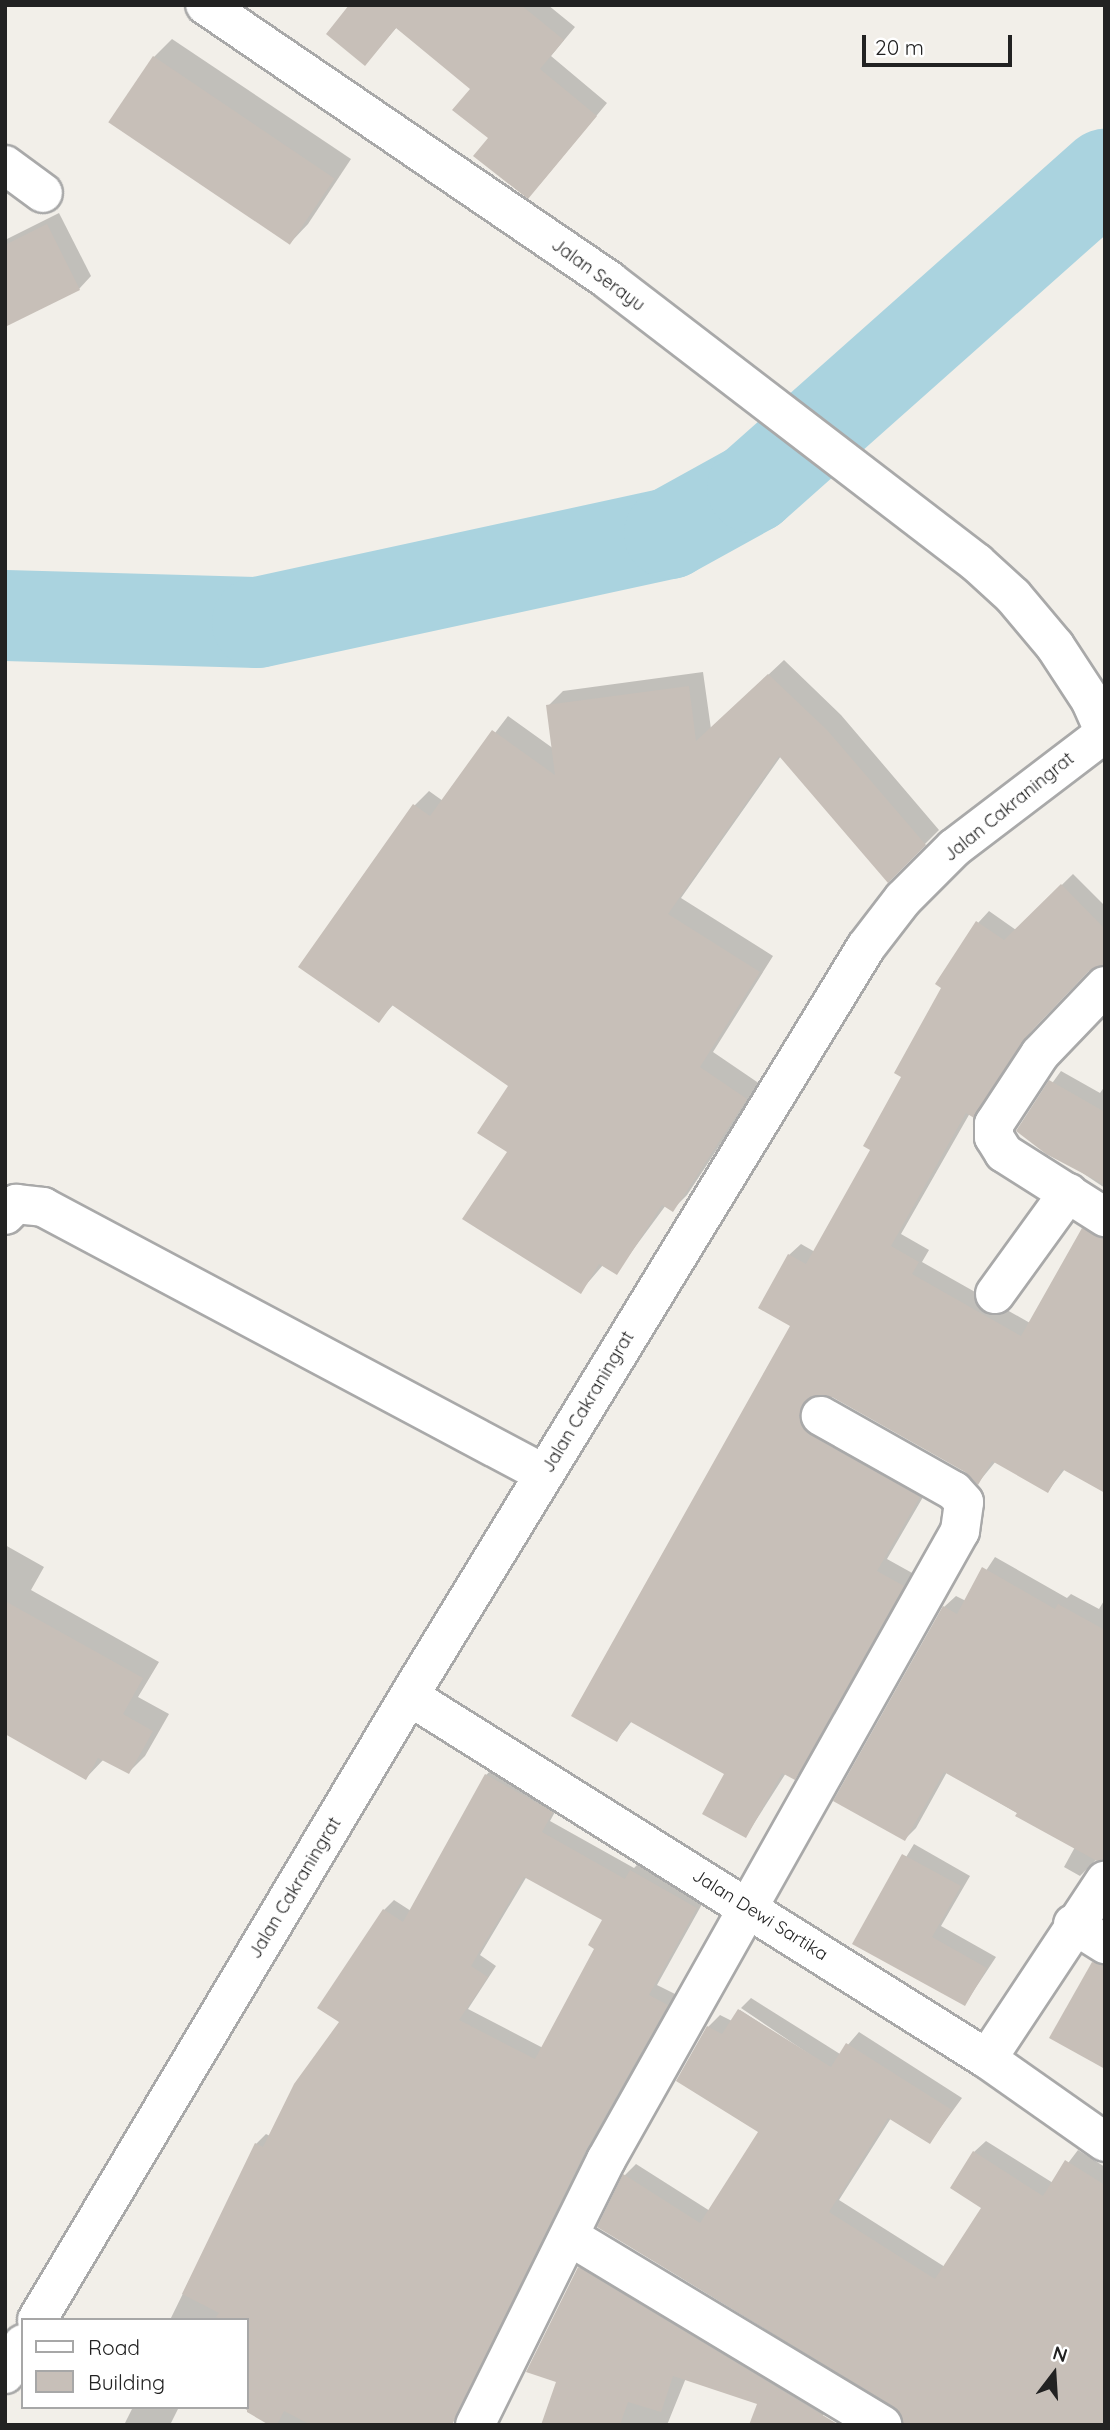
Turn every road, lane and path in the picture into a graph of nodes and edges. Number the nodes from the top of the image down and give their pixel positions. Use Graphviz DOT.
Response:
graph roads {
  1 [pos="205,5"];
  2 [pos="5,165"];
  3 [pos="43,193"];
  4 [pos="977,564"];
  5 [pos="1105,986"];
  6 [pos="1068,1193"];
  7 [pos="5,1215"];
  8 [pos="1105,1217"];
  9 [pos="995,1294"];
  10 [pos="821,1416"];
  11 [pos="544,1474"];
  12 [pos="409,1696"];
  13 [pos="1105,1881"];
  14 [pos="747,1906"];
  15 [pos="1073,1924"];
  16 [pos="1105,1944"];
  17 [pos="987,2059"];
  18 [pos="1105,2142"];
  19 [pos="569,2236"];
  20 [pos="38,2318"];
  21 [pos="21,2347"];
  22 [pos="5,2374"];
  23 [pos="475,2425"];
  24 [pos="882,2425"];
  1 -- 4 [label="street, Jalan Serayu"];
  2 -- 3 [label="street"];
  4 -- 11 [label="street, Jalan Cakraningrat"];
  5 -- 6 [label="street"];
  6 -- 8 [label="street"];
  6 -- 9 [label="street"];
  7 -- 11 [label="street"];
  10 -- 14 [label="street"];
  11 -- 12 [label="street, Jalan Cakraningrat"];
  12 -- 14 [label="street, Jalan Dewi Sartika"];
  12 -- 20 [label="street, Jalan Cakraningrat"];
  13 -- 15 [label="street"];
  14 -- 17 [label="street, Jalan Dewi Sartika"];
  14 -- 19 [label="street"];
  15 -- 16 [label="street"];
  15 -- 17 [label="street"];
  17 -- 18 [label="street, Jalan Dewi Sartika"];
  19 -- 23 [label="street"];
  19 -- 24 [label="street"];
  21 -- 22 [label="street"];
}
